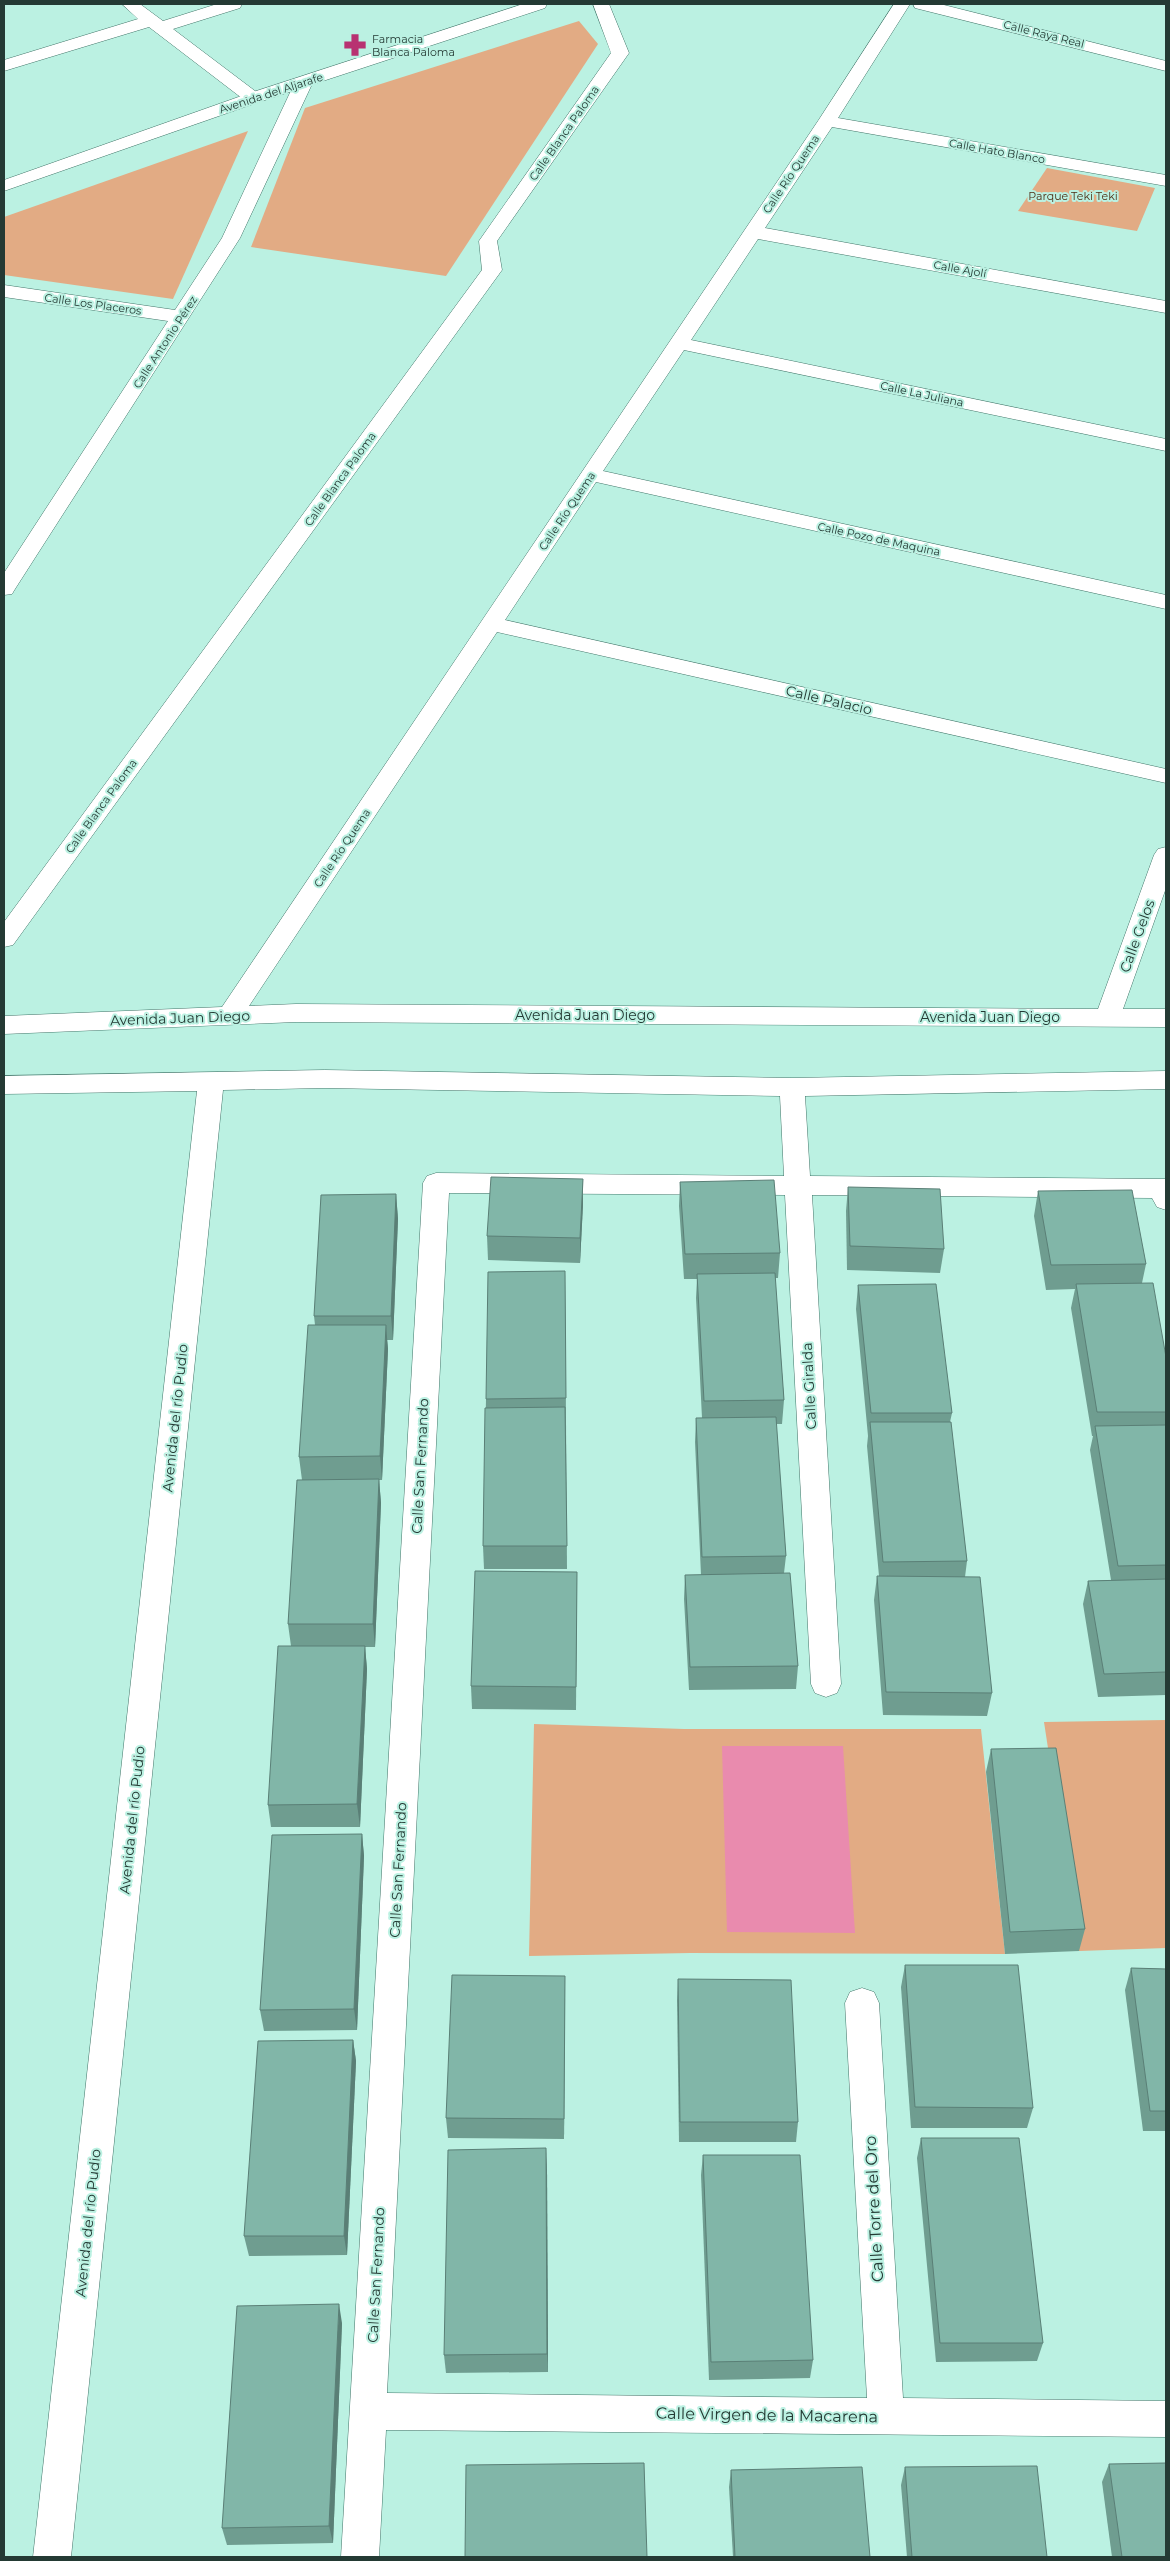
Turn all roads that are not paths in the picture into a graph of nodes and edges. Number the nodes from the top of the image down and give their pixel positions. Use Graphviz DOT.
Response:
graph roads {
  1 [pos="130,4"];
  2 [pos="234,4"];
  3 [pos="539,4"];
  4 [pos="602,4"];
  5 [pos="902,4"];
  6 [pos="922,4"];
  7 [pos="156,24"];
  8 [pos="4,66"];
  9 [pos="1166,66"];
  10 [pos="304,82"];
  11 [pos="253,98"];
  12 [pos="827,121"];
  13 [pos="1166,181"];
  14 [pos="4,186"];
  15 [pos="753,232"];
  16 [pos="4,291"];
  17 [pos="1166,307"];
  18 [pos="182,317"];
  19 [pos="679,343"];
  20 [pos="1166,445"];
  21 [pos="591,475"];
  22 [pos="4,589"];
  23 [pos="1166,602"];
  24 [pos="491,624"];
  25 [pos="1166,776"];
  26 [pos="1166,855"];
  27 [pos="4,939"];
  28 [pos="229,1016"];
  29 [pos="1107,1018"];
  30 [pos="1166,1018"];
  31 [pos="4,1025"];
  32 [pos="1166,1080"];
  33 [pos="211,1083"];
  34 [pos="4,1085"];
  35 [pos="792,1087"];
  36 [pos="798,1186"];
  37 [pos="1165,1194"];
  38 [pos="826,1684"];
  39 [pos="862,2003"];
  40 [pos="368,2411"];
  41 [pos="886,2416"];
  42 [pos="1166,2419"];
  43 [pos="52,2557"];
  44 [pos="360,2557"];
  1 -- 7 [label="street"];
  2 -- 7 [label="street"];
  3 -- 10 [label="street, Avenida del Aljarafe"];
  4 -- 27 [label="street, Calle Blanca Paloma"];
  5 -- 12 [label="street, Calle Río Quema"];
  6 -- 9 [label="street, Calle Raya Real"];
  7 -- 8 [label="street"];
  7 -- 11 [label="street"];
  10 -- 11 [label="street, Avenida del Aljarafe"];
  10 -- 18 [label="street, Calle Antonio Pérez"];
  11 -- 14 [label="street, Avenida del Aljarafe"];
  12 -- 13 [label="street, Calle Hato Blanco"];
  12 -- 15 [label="street, Calle Río Quema"];
  15 -- 17 [label="street, Calle Ajolí"];
  15 -- 19 [label="street, Calle Río Quema"];
  16 -- 18 [label="street, Calle Los Placeros"];
  18 -- 22 [label="street, Calle Antonio Pérez"];
  19 -- 20 [label="street, Calle La Juliana"];
  19 -- 21 [label="street, Calle Río Quema"];
  21 -- 23 [label="street, Calle Pozo de Maquina"];
  21 -- 24 [label="street, Calle Río Quema"];
  24 -- 25 [label="street, Calle Palacio"];
  24 -- 28 [label="street, Calle Río Quema"];
  26 -- 29 [label="street, Calle Gelos"];
  28 -- 29 [label="street, Avenida Juan Diego"];
  28 -- 31 [label="street, Avenida Juan Diego"];
  29 -- 30 [label="street, Avenida Juan Diego"];
  32 -- 35 [label="street"];
  33 -- 34 [label="street"];
  33 -- 35 [label="street"];
  33 -- 43 [label="street, Avenida del río Pudio"];
  35 -- 36 [label="street, Calle Giralda"];
  36 -- 37 [label="street"];
  36 -- 38 [label="street, Calle Giralda"];
  36 -- 40 [label="street, Calle San Fernando"];
  39 -- 41 [label="street, Calle Torre del Oro"];
  40 -- 41 [label="street, Calle Virgen de la Macarena"];
  40 -- 44 [label="street, Calle San Fernando"];
  41 -- 42 [label="street, Calle Virgen de la Macarena"];
}
